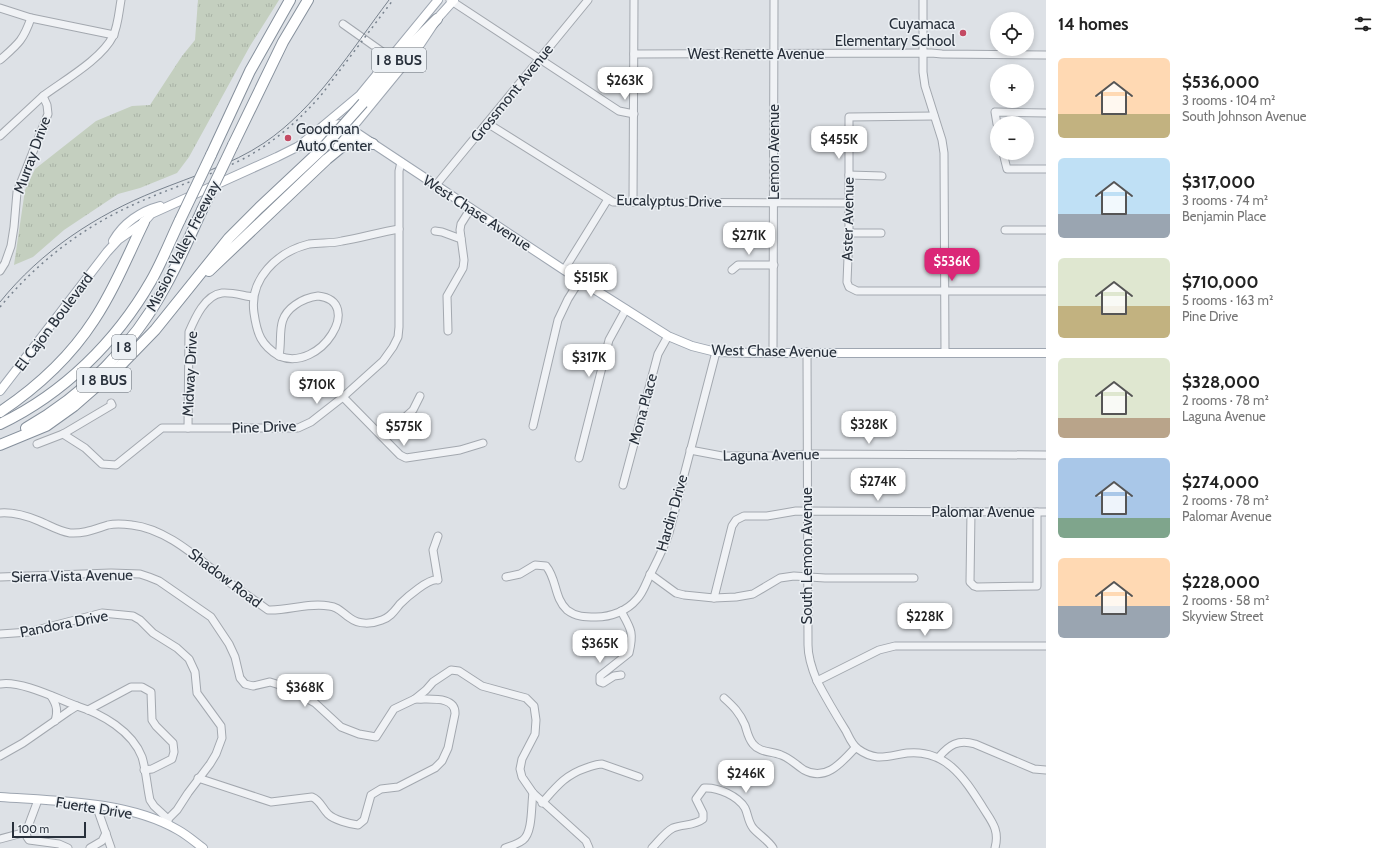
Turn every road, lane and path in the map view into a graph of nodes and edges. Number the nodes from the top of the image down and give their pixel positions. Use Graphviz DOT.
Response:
graph roads {
  1 [pos="121,0"];
  2 [pos="290,0"];
  3 [pos="308,0"];
  4 [pos="438,0"];
  5 [pos="452,0"];
  6 [pos="588,0"];
  7 [pos="634,0"];
  8 [pos="774,0"];
  9 [pos="923,0"];
  10 [pos="0,8"];
  11 [pos="31,18"];
  12 [pos="437,19"];
  13 [pos="343,24"];
  14 [pos="114,35"];
  15 [pos="774,53"];
  16 [pos="923,53"];
  17 [pos="634,54"];
  18 [pos="1046,55"];
  19 [pos="391,58"];
  20 [pos="0,60"];
  21 [pos="540,60"];
  22 [pos="42,96"];
  23 [pos="359,102"];
  24 [pos="1046,113"];
  25 [pos="634,114"];
  26 [pos="934,116"];
  27 [pos="995,116"];
  28 [pos="487,123"];
  29 [pos="324,126"];
  30 [pos="351,129"];
  31 [pos="0,136"];
  32 [pos="373,144"];
  33 [pos="299,146"];
  34 [pos="327,159"];
  35 [pos="1005,160"];
  36 [pos="401,162"];
  37 [pos="1046,169"];
  38 [pos="849,175"];
  39 [pos="882,176"];
  40 [pos="436,185"];
  41 [pos="608,199"];
  42 [pos="633,202"];
  43 [pos="774,203"];
  44 [pos="849,203"];
  45 [pos="169,206"];
  46 [pos="471,208"];
  47 [pos="144,222"];
  48 [pos="399,229"];
  49 [pos="1005,230"];
  50 [pos="1046,230"];
  51 [pos="435,231"];
  52 [pos="849,233"];
  53 [pos="881,233"];
  54 [pos="461,239"];
  55 [pos="106,252"];
  56 [pos="774,265"];
  57 [pos="564,270"];
  58 [pos="732,270"];
  59 [pos="0,271"];
  60 [pos="580,280"];
  61 [pos="188,290"];
  62 [pos="945,291"];
  63 [pos="1046,291"];
  64 [pos="253,297"];
  65 [pos="626,309"];
  66 [pos="448,331"];
  67 [pos="668,336"];
  68 [pos="716,352"];
  69 [pos="773,352"];
  70 [pos="807,352"];
  71 [pos="944,352"];
  72 [pos="1046,353"];
  73 [pos="278,356"];
  74 [pos="0,391"];
  75 [pos="420,396"];
  76 [pos="343,397"];
  77 [pos="111,403"];
  78 [pos="0,412"];
  79 [pos="0,424"];
  80 [pos="533,426"];
  81 [pos="188,428"];
  82 [pos="63,434"];
  83 [pos="383,438"];
  84 [pos="483,443"];
  85 [pos="0,444"];
  86 [pos="37,444"];
  87 [pos="690,450"];
  88 [pos="807,454"];
  89 [pos="1046,455"];
  90 [pos="579,458"];
  91 [pos="623,485"];
  92 [pos="807,511"];
  93 [pos="971,512"];
  94 [pos="1037,512"];
  95 [pos="1046,512"];
  96 [pos="0,513"];
  97 [pos="438,536"];
  98 [pos="650,574"];
  99 [pos="0,577"];
  100 [pos="506,577"];
  101 [pos="807,577"];
  102 [pos="914,578"];
  103 [pos="714,598"];
  104 [pos="622,612"];
  105 [pos="0,634"];
  106 [pos="1046,646"];
  107 [pos="621,675"];
  108 [pos="817,681"];
  109 [pos="0,684"];
  110 [pos="51,696"];
  111 [pos="724,698"];
  112 [pos="415,699"];
  113 [pos="77,706"];
  114 [pos="88,710"];
  115 [pos="55,721"];
  116 [pos="855,748"];
  117 [pos="0,756"];
  118 [pos="939,757"];
  119 [pos="144,770"];
  120 [pos="1046,770"];
  121 [pos="639,777"];
  122 [pos="198,778"];
  123 [pos="533,794"];
  124 [pos="0,797"];
  125 [pos="38,800"];
  126 [pos="542,803"];
  127 [pos="96,805"];
  128 [pos="168,822"];
  129 [pos="26,832"];
  130 [pos="106,833"];
  131 [pos="0,839"];
  132 [pos="68,848"];
  133 [pos="90,848"];
  134 [pos="110,848"];
  135 [pos="203,848"];
  136 [pos="505,848"];
  137 [pos="590,848"];
  138 [pos="652,848"];
  139 [pos="774,848"];
  140 [pos="995,848"];
  1 -- 14 [label="street, Murray Drive"];
  2 -- 79 [label="highway, Mission Valley Freeway / I 8, bridge"];
  3 -- 85 [label="highway, Mission Valley Freeway / I 8, bridge"];
  4 -- 19 [label="main road, El Cajon Boulevard / I 8 BUS"];
  5 -- 12 [label="main road, I 8 BUS"];
  5 -- 21 [label="street"];
  6 -- 21 [label="street, Grossmont Avenue"];
  7 -- 17 [label="street"];
  8 -- 15 [label="street, Lemon Avenue"];
  9 -- 16 [label="street"];
  10 -- 11 [label="street"];
  11 -- 14 [label="street"];
  11 -- 20 [label="street"];
  12 -- 23 [label="highway, I 8 BUS"];
  12 -- 30 [label="main road"];
  13 -- 19 [label="street"];
  14 -- 22 [label="street, Murray Drive"];
  15 -- 16 [label="street, West Renette Avenue"];
  15 -- 17 [label="street, West Renette Avenue"];
  15 -- 43 [label="street, Lemon Avenue"];
  16 -- 18 [label="street, West Renette Avenue"];
  16 -- 26 [label="street"];
  17 -- 25 [label="street"];
  19 -- 23 [label="main road, El Cajon Boulevard / I 8 BUS"];
  21 -- 25 [label="street"];
  21 -- 28 [label="street, Grossmont Avenue"];
  22 -- 31 [label="street"];
  22 -- 59 [label="street, Murray Drive"];
  23 -- 29 [label="main road, El Cajon Boulevard / I 8 BUS"];
  23 -- 30 [label="main road"];
  23 -- 61 [label="highway, I 8 BUS, bridge"];
  24 -- 27 [label="street"];
  25 -- 42 [label="street"];
  26 -- 38 [label="street, Aster Avenue"];
  26 -- 62 [label="street"];
  28 -- 40 [label="street, Grossmont Avenue"];
  28 -- 41 [label="street, Eucalyptus Drive"];
  29 -- 30 [label="main road"];
  29 -- 33 [label="main road, El Cajon Boulevard / I 8 BUS"];
  30 -- 32 [label="main road, West Chase Avenue"];
  30 -- 33 [label="main road, El Cajon Boulevard"];
  30 -- 34 [label="highway"];
  32 -- 34 [label="highway"];
  32 -- 36 [label="main road, West Chase Avenue"];
  33 -- 45 [label="main road, El Cajon Boulevard / I 8 BUS"];
  34 -- 61 [label="highway"];
  35 -- 37 [label="street"];
  36 -- 40 [label="main road, West Chase Avenue"];
  36 -- 48 [label="street, Pine Drive"];
  38 -- 39 [label="street"];
  38 -- 44 [label="street, Aster Avenue"];
  40 -- 46 [label="main road, West Chase Avenue"];
  41 -- 42 [label="street, Eucalyptus Drive"];
  41 -- 57 [label="street"];
  42 -- 43 [label="street, Eucalyptus Drive"];
  43 -- 44 [label="street, Eucalyptus Drive"];
  43 -- 56 [label="street, Lemon Avenue"];
  44 -- 52 [label="street, Aster Avenue"];
  45 -- 47 [label="main road, El Cajon Boulevard / I 8 BUS"];
  45 -- 55 [label="main road, El Cajon Boulevard"];
  46 -- 54 [label="street"];
  46 -- 57 [label="main road, West Chase Avenue"];
  47 -- 55 [label="main road, El Cajon Boulevard"];
  47 -- 78 [label="highway, I 8 BUS"];
  48 -- 64 [label="street"];
  48 -- 76 [label="street, Pine Drive"];
  49 -- 50 [label="street"];
  51 -- 54 [label="street"];
  52 -- 53 [label="street"];
  52 -- 62 [label="street, Aster Avenue"];
  54 -- 66 [label="street"];
  55 -- 74 [label="main road, El Cajon Boulevard"];
  56 -- 58 [label="street"];
  56 -- 69 [label="street, Lemon Avenue"];
  57 -- 60 [label="main road, West Chase Avenue"];
  60 -- 65 [label="main road, West Chase Avenue"];
  60 -- 80 [label="street"];
  61 -- 85 [label="highway, I 8 BUS"];
  62 -- 63 [label="street"];
  62 -- 71 [label="street"];
  64 -- 73 [label="street"];
  64 -- 81 [label="street, Midway Drive"];
  65 -- 67 [label="main road, West Chase Avenue"];
  65 -- 90 [label="street"];
  67 -- 68 [label="main road, West Chase Avenue"];
  67 -- 91 [label="street, Mona Place"];
  68 -- 69 [label="main road, West Chase Avenue"];
  68 -- 87 [label="street, Hardin Drive"];
  69 -- 70 [label="main road, West Chase Avenue"];
  70 -- 71 [label="main road, West Chase Avenue"];
  70 -- 88 [label="street, South Lemon Avenue"];
  71 -- 72 [label="main road, West Chase Avenue"];
  73 -- 73 [label="street"];
  75 -- 83 [label="street"];
  76 -- 81 [label="street, Pine Drive"];
  76 -- 83 [label="street"];
  77 -- 82 [label="street"];
  81 -- 82 [label="street, Pine Drive"];
  82 -- 86 [label="street"];
  83 -- 84 [label="street"];
  87 -- 88 [label="street, Laguna Avenue"];
  87 -- 98 [label="street, Hardin Drive"];
  88 -- 89 [label="street, Laguna Avenue"];
  88 -- 92 [label="street, South Lemon Avenue"];
  92 -- 93 [label="street, Palomar Avenue"];
  92 -- 101 [label="street, South Lemon Avenue"];
  92 -- 103 [label="street, Palomar Avenue"];
  93 -- 94 [label="street, Palomar Avenue"];
  93 -- 94 [label="street"];
  94 -- 95 [label="street, Palomar Avenue"];
  96 -- 97 [label="street, Shadow Road"];
  98 -- 103 [label="street"];
  98 -- 104 [label="street, Hardin Drive"];
  99 -- 112 [label="street, Sierra Vista Avenue"];
  100 -- 104 [label="street, Hardin Drive"];
  101 -- 102 [label="street"];
  101 -- 103 [label="street"];
  101 -- 108 [label="street, South Lemon Avenue"];
  104 -- 107 [label="street"];
  105 -- 122 [label="street, Pandora Drive"];
  106 -- 108 [label="street"];
  108 -- 116 [label="street, South Lemon Avenue"];
  109 -- 110 [label="street"];
  110 -- 113 [label="street"];
  110 -- 115 [label="street"];
  111 -- 116 [label="street"];
  112 -- 122 [label="street"];
  112 -- 123 [label="street, Sierra Vista Avenue"];
  113 -- 114 [label="street"];
  113 -- 115 [label="street"];
  114 -- 119 [label="street"];
  114 -- 119 [label="street"];
  115 -- 117 [label="street"];
  116 -- 118 [label="street"];
  118 -- 120 [label="street"];
  118 -- 140 [label="street"];
  119 -- 128 [label="street"];
  121 -- 126 [label="street"];
  122 -- 128 [label="street, Pandora Drive"];
  123 -- 126 [label="street, Sierra Vista Avenue"];
  123 -- 136 [label="street"];
  124 -- 125 [label="main road, Fuerte Drive"];
  125 -- 127 [label="main road, Fuerte Drive"];
  125 -- 129 [label="street"];
  126 -- 137 [label="street, Sierra Vista Avenue"];
  127 -- 128 [label="main road, Fuerte Drive"];
  127 -- 130 [label="street"];
  128 -- 135 [label="main road, Fuerte Drive"];
  129 -- 131 [label="street"];
  129 -- 132 [label="street"];
  130 -- 133 [label="street"];
  130 -- 134 [label="street"];
  138 -- 139 [label="street"];
}
